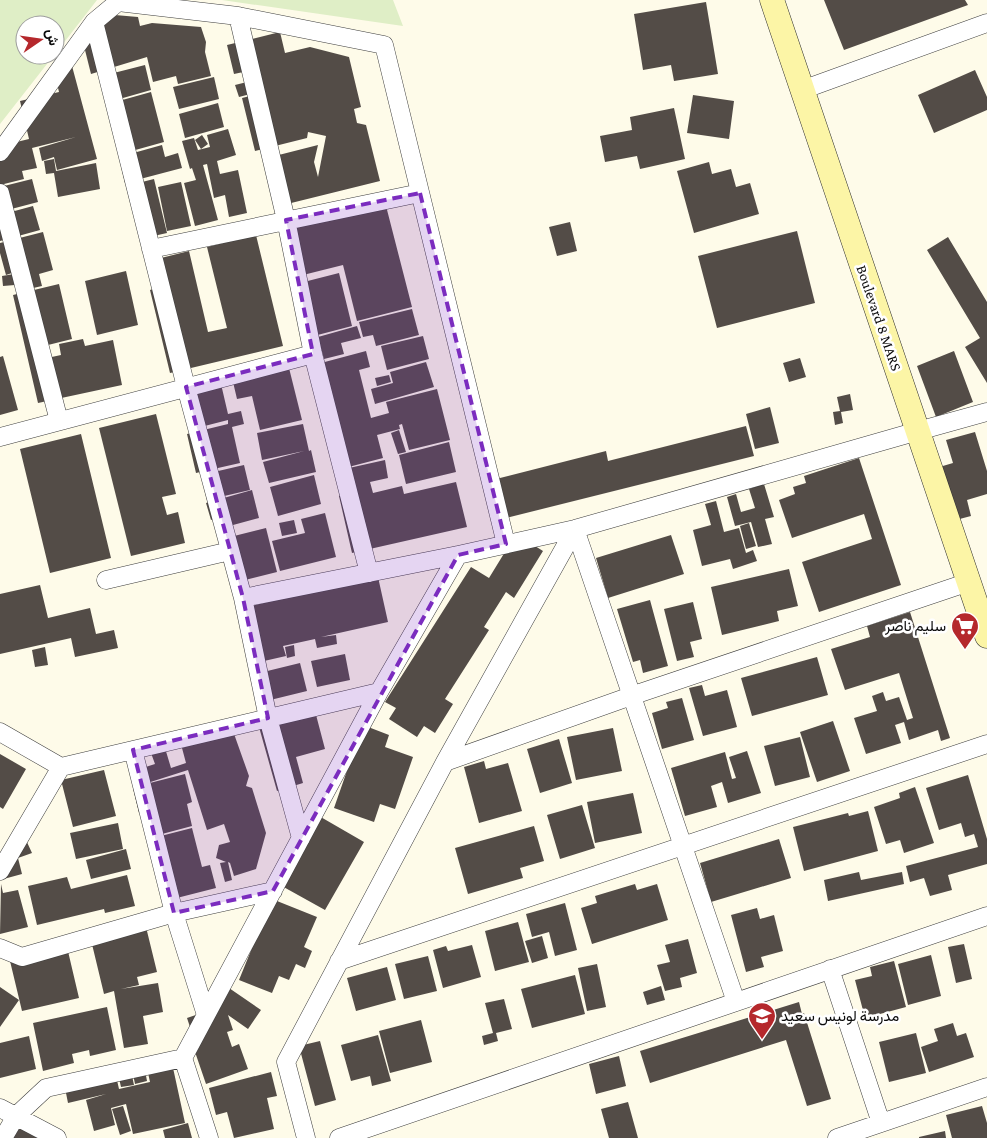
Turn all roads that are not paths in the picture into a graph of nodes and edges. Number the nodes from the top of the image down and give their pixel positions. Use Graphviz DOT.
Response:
graph roads {
  1 [pos="772,0"];
  2 [pos="238,16"];
  3 [pos="94,22"];
  4 [pos="987,23"];
  5 [pos="802,90"];
  6 [pos="0,152"];
  7 [pos="420,193"];
  8 [pos="0,194"];
  9 [pos="286,220"];
  10 [pos="151,250"];
  11 [pos="313,354"];
  12 [pos="186,387"];
  13 [pos="987,412"];
  14 [pos="59,421"];
  15 [pos="918,431"];
  16 [pos="0,437"];
  17 [pos="574,529"];
  18 [pos="506,544"];
  19 [pos="230,551"];
  20 [pos="458,555"];
  21 [pos="369,573"];
  22 [pos="106,580"];
  23 [pos="969,582"];
  24 [pos="243,598"];
  25 [pos="985,621"];
  26 [pos="379,692"];
  27 [pos="632,696"];
  28 [pos="268,718"];
  29 [pos="0,732"];
  30 [pos="987,744"];
  31 [pos="133,750"];
  32 [pos="445,762"];
  33 [pos="61,767"];
  34 [pos="301,838"];
  35 [pos="683,846"];
  36 [pos="0,871"];
  37 [pos="272,891"];
  38 [pos="174,913"];
  39 [pos="987,916"];
  40 [pos="0,948"];
  41 [pos="339,961"];
  42 [pos="830,969"];
  43 [pos="736,1002"];
  44 [pos="206,1015"];
  45 [pos="183,1058"];
  46 [pos="987,1087"];
  47 [pos="0,1108"];
  48 [pos="16,1116"];
  49 [pos="881,1123"];
  50 [pos="4,1138"];
  51 [pos="57,1138"];
  52 [pos="209,1138"];
  53 [pos="306,1138"];
  54 [pos="339,1138"];
  55 [pos="837,1138"];
  1 -- 5 [label="main road, Boulevard 8 MARS"];
  2 -- 3 [label="street"];
  2 -- 7 [label="street"];
  2 -- 9 [label="street"];
  3 -- 6 [label="street"];
  3 -- 10 [label="street"];
  4 -- 5 [label="street"];
  5 -- 15 [label="main road, Boulevard 8 MARS"];
  7 -- 9 [label="street"];
  7 -- 18 [label="street"];
  8 -- 14 [label="street"];
  9 -- 10 [label="street"];
  9 -- 11 [label="street"];
  10 -- 12 [label="street"];
  11 -- 12 [label="street"];
  11 -- 21 [label="street"];
  12 -- 14 [label="street"];
  12 -- 19 [label="street"];
  13 -- 15 [label="street"];
  14 -- 16 [label="street"];
  15 -- 17 [label="street"];
  15 -- 23 [label="main road, Boulevard 8 MARS"];
  17 -- 18 [label="street"];
  17 -- 27 [label="street"];
  17 -- 32 [label="street"];
  18 -- 20 [label="street"];
  19 -- 22 [label="street"];
  19 -- 24 [label="street"];
  20 -- 21 [label="street"];
  20 -- 26 [label="street"];
  21 -- 24 [label="street"];
  23 -- 25 [label="main road, Boulevard 8 MARS"];
  23 -- 27 [label="street"];
  24 -- 28 [label="street"];
  26 -- 28 [label="street"];
  26 -- 34 [label="street"];
  27 -- 32 [label="street"];
  27 -- 35 [label="street"];
  28 -- 31 [label="street"];
  28 -- 34 [label="street"];
  29 -- 33 [label="street"];
  30 -- 35 [label="street"];
  31 -- 33 [label="street"];
  31 -- 38 [label="street"];
  32 -- 41 [label="street"];
  33 -- 36 [label="street"];
  34 -- 37 [label="street"];
  35 -- 41 [label="street"];
  35 -- 43 [label="street"];
  37 -- 38 [label="street"];
  37 -- 44 [label="street"];
  38 -- 40 [label="street"];
  38 -- 44 [label="street"];
  39 -- 42 [label="street"];
  41 -- 53 [label="street"];
  42 -- 43 [label="street"];
  42 -- 49 [label="street"];
  43 -- 54 [label="street"];
  44 -- 45 [label="street"];
  45 -- 48 [label="street"];
  45 -- 52 [label="street"];
  46 -- 49 [label="street"];
  47 -- 48 [label="street"];
  48 -- 50 [label="street"];
  48 -- 51 [label="street"];
  49 -- 55 [label="street"];
}
